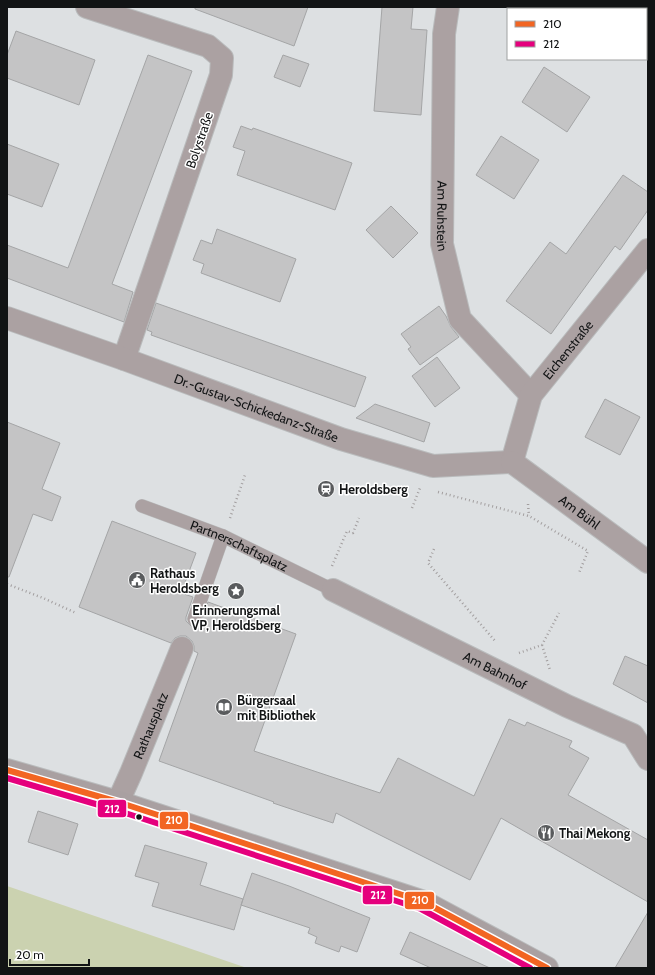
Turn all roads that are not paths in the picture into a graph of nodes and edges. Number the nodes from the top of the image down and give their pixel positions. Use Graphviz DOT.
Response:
graph roads {
  1 [pos="87,7"];
  2 [pos="448,7"];
  3 [pos="125,13"];
  4 [pos="648,250"];
  5 [pos="7,318"];
  6 [pos="124,359"];
  7 [pos="531,395"];
  8 [pos="512,462"];
  9 [pos="142,506"];
  10 [pos="223,536"];
  11 [pos="648,562"];
  12 [pos="328,588"];
  13 [pos="194,619"];
  14 [pos="182,648"];
  15 [pos="648,759"];
  16 [pos="7,770"];
  17 [pos="118,802"];
  18 [pos="547,968"];
  1 -- 3 [label="street, Bolystraße"];
  2 -- 7 [label="street, Am Ruhstein"];
  3 -- 6 [label="street, Bolystraße"];
  4 -- 7 [label="street, Eichenstraße"];
  5 -- 6 [label="street, Dr.-Gustav-Schickedanz-Straße"];
  6 -- 8 [label="street, Dr.-Gustav-Schickedanz-Straße"];
  7 -- 8 [label="street, Eichenstraße"];
  8 -- 11 [label="street, Am Bühl"];
  9 -- 10 [label="lane, Partnerschaftsplatz"];
  10 -- 12 [label="lane, Partnerschaftsplatz"];
  10 -- 13 [label="lane"];
  12 -- 15 [label="street, Am Bahnhof"];
  14 -- 17 [label="street, Rathausplatz"];
  16 -- 17 [label="street"];
  17 -- 18 [label="street"];
}
